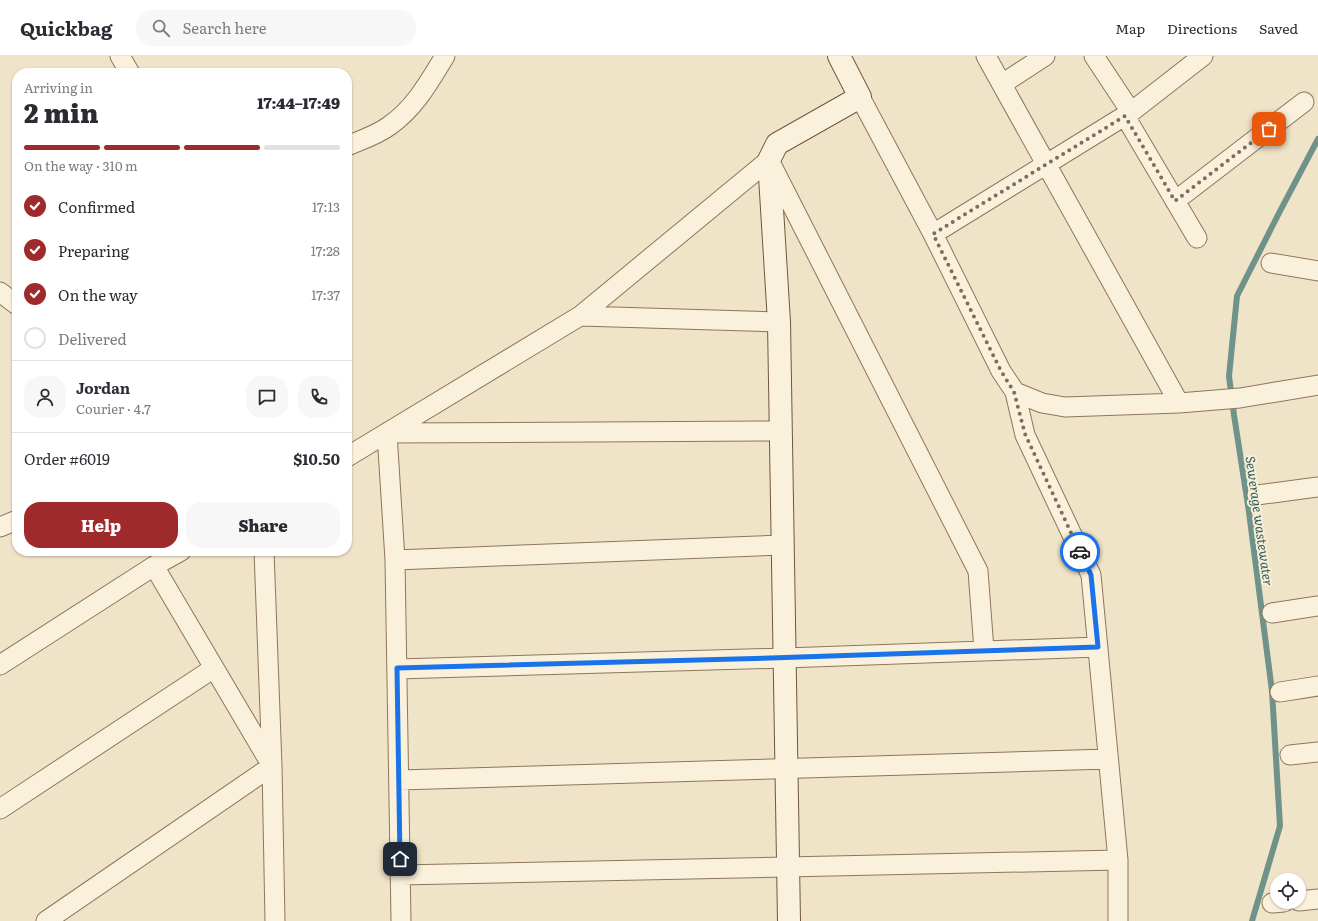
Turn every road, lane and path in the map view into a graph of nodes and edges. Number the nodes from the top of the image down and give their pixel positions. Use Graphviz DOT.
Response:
graph roads {
  1 [pos="120,56"];
  2 [pos="445,56"];
  3 [pos="838,56"];
  4 [pos="986,56"];
  5 [pos="1045,56"];
  6 [pos="1094,56"];
  7 [pos="1203,56"];
  8 [pos="127,68"];
  9 [pos="1002,84"];
  10 [pos="860,97"];
  11 [pos="1304,102"];
  12 [pos="1128,114"];
  13 [pos="352,144"];
  14 [pos="769,160"];
  15 [pos="1046,164"];
  16 [pos="1175,201"];
  17 [pos="933,234"];
  18 [pos="1197,238"];
  19 [pos="1271,263"];
  20 [pos="1318,271"];
  21 [pos="0,292"];
  22 [pos="12,301"];
  23 [pos="580,316"];
  24 [pos="779,322"];
  25 [pos="1318,385"];
  26 [pos="1014,392"];
  27 [pos="1179,403"];
  28 [pos="781,431"];
  29 [pos="387,433"];
  30 [pos="352,454"];
  31 [pos="1318,487"];
  32 [pos="1257,495"];
  33 [pos="12,522"];
  34 [pos="0,527"];
  35 [pos="782,545"];
  36 [pos="172,556"];
  37 [pos="264,556"];
  38 [pos="395,560"];
  39 [pos="154,566"];
  40 [pos="1318,606"];
  41 [pos="1272,613"];
  42 [pos="1098,647"];
  43 [pos="984,650"];
  44 [pos="785,658"];
  45 [pos="0,665"];
  46 [pos="214,668"];
  47 [pos="397,668"];
  48 [pos="1318,686"];
  49 [pos="1280,692"];
  50 [pos="1318,752"];
  51 [pos="1290,755"];
  52 [pos="1108,759"];
  53 [pos="272,766"];
  54 [pos="787,770"];
  55 [pos="399,780"];
  56 [pos="0,809"];
  57 [pos="1118,860"];
  58 [pos="788,868"];
  59 [pos="400,875"];
  60 [pos="1318,899"];
  61 [pos="1306,900"];
  62 [pos="46,921"];
  63 [pos="275,921"];
  64 [pos="401,921"];
  65 [pos="789,921"];
  66 [pos="1118,921"];
  1 -- 8 [label="street"];
  2 -- 13 [label="street"];
  3 -- 10 [label="street"];
  4 -- 9 [label="street"];
  5 -- 9 [label="street"];
  6 -- 12 [label="street"];
  7 -- 12 [label="street"];
  9 -- 15 [label="street"];
  10 -- 14 [label="street"];
  10 -- 17 [label="street"];
  11 -- 16 [label="street"];
  12 -- 15 [label="street"];
  12 -- 16 [label="street"];
  14 -- 23 [label="street"];
  14 -- 24 [label="street"];
  14 -- 43 [label="street"];
  15 -- 17 [label="street"];
  15 -- 27 [label="street"];
  16 -- 18 [label="street"];
  17 -- 26 [label="street"];
  19 -- 20 [label="street"];
  21 -- 22 [label="street"];
  23 -- 24 [label="street"];
  23 -- 29 [label="street"];
  24 -- 28 [label="street"];
  25 -- 27 [label="street"];
  26 -- 27 [label="street"];
  26 -- 42 [label="street"];
  28 -- 29 [label="street"];
  28 -- 35 [label="street"];
  29 -- 30 [label="street"];
  29 -- 38 [label="street"];
  31 -- 32 [label="street"];
  33 -- 34 [label="street"];
  35 -- 38 [label="street"];
  35 -- 44 [label="street"];
  36 -- 39 [label="street"];
  37 -- 53 [label="street"];
  38 -- 47 [label="street"];
  39 -- 45 [label="street"];
  39 -- 46 [label="street"];
  40 -- 41 [label="street"];
  42 -- 43 [label="street"];
  42 -- 52 [label="street"];
  43 -- 44 [label="street"];
  44 -- 47 [label="street"];
  44 -- 54 [label="street"];
  46 -- 53 [label="street"];
  46 -- 56 [label="street"];
  47 -- 55 [label="street"];
  48 -- 49 [label="street"];
  50 -- 51 [label="street"];
  52 -- 54 [label="street"];
  52 -- 57 [label="street"];
  53 -- 62 [label="street"];
  53 -- 63 [label="street"];
  54 -- 55 [label="street"];
  54 -- 58 [label="street"];
  55 -- 59 [label="street"];
  57 -- 58 [label="street"];
  57 -- 66 [label="street"];
  58 -- 59 [label="street"];
  58 -- 65 [label="street"];
  59 -- 64 [label="street"];
  60 -- 61 [label="street"];
}
